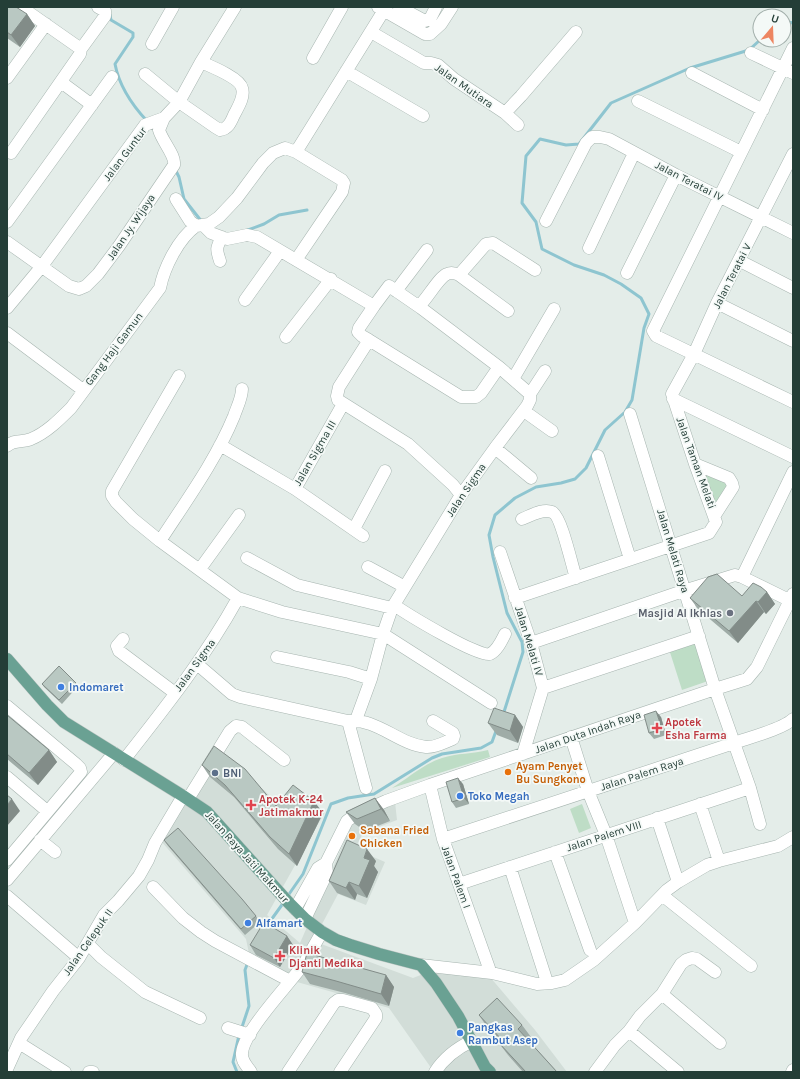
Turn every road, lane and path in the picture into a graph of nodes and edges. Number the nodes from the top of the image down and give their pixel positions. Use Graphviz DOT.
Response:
graph roads {
  1 [pos="21,7"];
  2 [pos="98,7"];
  3 [pos="173,7"];
  4 [pos="235,7"];
  5 [pos="342,7"];
  6 [pos="399,7"];
  7 [pos="436,7"];
  8 [pos="452,7"];
  9 [pos="382,8"];
  10 [pos="46,24"];
  11 [pos="371,32"];
  12 [pos="576,32"];
  13 [pos="152,44"];
  14 [pos="793,48"];
  15 [pos="82,49"];
  16 [pos="751,52"];
  17 [pos="313,58"];
  18 [pos="201,62"];
  19 [pos="788,70"];
  20 [pos="346,71"];
  21 [pos="692,73"];
  22 [pos="145,74"];
  23 [pos="112,77"];
  24 [pos="7,78"];
  25 [pos="61,82"];
  26 [pos="638,101"];
  27 [pos="179,102"];
  28 [pos="92,105"];
  29 [pos="763,110"];
  30 [pos="505,113"];
  31 [pos="422,116"];
  32 [pos="154,122"];
  33 [pos="518,125"];
  34 [pos="296,152"];
  35 [pos="634,152"];
  36 [pos="741,152"];
  37 [pos="11,153"];
  38 [pos="793,154"];
  39 [pos="676,175"];
  40 [pos="720,197"];
  41 [pos="176,199"];
  42 [pos="762,218"];
  43 [pos="546,221"];
  44 [pos="7,222"];
  45 [pos="199,226"];
  46 [pos="793,233"];
  47 [pos="222,237"];
  48 [pos="7,242"];
  49 [pos="589,248"];
  50 [pos="427,250"];
  51 [pos="280,251"];
  52 [pos="296,260"];
  53 [pos="220,261"];
  54 [pos="740,261"];
  55 [pos="42,266"];
  56 [pos="535,270"];
  57 [pos="628,273"];
  58 [pos="460,275"];
  59 [pos="331,279"];
  60 [pos="793,288"];
  61 [pos="396,291"];
  62 [pos="245,300"];
  63 [pos="717,303"];
  64 [pos="423,304"];
  65 [pos="374,306"];
  66 [pos="7,308"];
  67 [pos="554,309"];
  68 [pos="508,311"];
  69 [pos="7,333"];
  70 [pos="286,337"];
  71 [pos="474,339"];
  72 [pos="369,340"];
  73 [pos="793,341"];
  74 [pos="694,354"];
  75 [pos="499,367"];
  76 [pos="545,371"];
  77 [pos="179,376"];
  78 [pos="513,379"];
  79 [pos="242,389"];
  80 [pos="82,390"];
  81 [pos="530,394"];
  82 [pos="673,399"];
  83 [pos="793,402"];
  84 [pos="343,404"];
  85 [pos="524,411"];
  86 [pos="630,414"];
  87 [pos="552,431"];
  88 [pos="220,445"];
  89 [pos="7,446"];
  90 [pos="495,448"];
  91 [pos="598,456"];
  92 [pos="793,457"];
  93 [pos="695,464"];
  94 [pos="385,471"];
  95 [pos="793,472"];
  96 [pos="531,478"];
  97 [pos="295,489"];
  98 [pos="461,495"];
  99 [pos="239,515"];
  100 [pos="715,515"];
  101 [pos="522,519"];
  102 [pos="160,541"];
  103 [pos="672,546"];
  104 [pos="500,552"];
  105 [pos="247,558"];
  106 [pos="630,559"];
  107 [pos="368,567"];
  108 [pos="200,569"];
  109 [pos="742,577"];
  110 [pos="576,578"];
  111 [pos="406,587"];
  112 [pos="689,589"];
  113 [pos="238,598"];
  114 [pos="515,598"];
  115 [pos="792,599"];
  116 [pos="394,607"];
  117 [pos="383,634"];
  118 [pos="505,634"];
  119 [pos="699,636"];
  120 [pos="122,639"];
  121 [pos="531,642"];
  122 [pos="277,657"];
  123 [pos="197,664"];
  124 [pos="9,666"];
  125 [pos="371,679"];
  126 [pos="543,688"];
  127 [pos="715,689"];
  128 [pos="175,693"];
  129 [pos="491,703"];
  130 [pos="7,706"];
  131 [pos="793,719"];
  132 [pos="352,720"];
  133 [pos="433,721"];
  134 [pos="572,737"];
  135 [pos="734,743"];
  136 [pos="522,754"];
  137 [pos="119,757"];
  138 [pos="284,760"];
  139 [pos="7,777"];
  140 [pos="365,784"];
  141 [pos="430,785"];
  142 [pos="750,788"];
  143 [pos="588,791"];
  144 [pos="186,797"];
  145 [pos="700,804"];
  146 [pos="47,812"];
  147 [pos="657,818"];
  148 [pos="760,824"];
  149 [pos="606,835"];
  150 [pos="443,839"];
  151 [pos="793,839"];
  152 [pos="40,840"];
  153 [pos="9,852"];
  154 [pos="55,852"];
  155 [pos="555,852"];
  156 [pos="719,861"];
  157 [pos="326,863"];
  158 [pos="510,867"];
  159 [pos="7,880"];
  160 [pos="678,882"];
  161 [pos="459,884"];
  162 [pos="153,887"];
  163 [pos="7,896"];
  164 [pos="664,897"];
  165 [pos="291,906"];
  166 [pos="305,919"];
  167 [pos="635,923"];
  168 [pos="322,932"];
  169 [pos="88,944"];
  170 [pos="590,950"];
  171 [pos="79,958"];
  172 [pos="421,965"];
  173 [pos="751,966"];
  174 [pos="489,968"];
  175 [pos="715,972"];
  176 [pos="546,978"];
  177 [pos="290,981"];
  178 [pos="662,994"];
  179 [pos="200,1018"];
  180 [pos="231,1029"];
  181 [pos="630,1031"];
  182 [pos="248,1035"];
  183 [pos="472,1041"];
  184 [pos="19,1043"];
  185 [pos="720,1043"];
  186 [pos="7,1069"];
  187 [pos="64,1072"];
  188 [pos="89,1072"];
  189 [pos="93,1072"];
  190 [pos="251,1072"];
  191 [pos="288,1072"];
  192 [pos="340,1072"];
  193 [pos="436,1072"];
  194 [pos="490,1072"];
  195 [pos="595,1072"];
  196 [pos="678,1072"];
  1 -- 10 [label="street"];
  2 -- 15 [label="street"];
  3 -- 13 [label="street"];
  4 -- 18 [label="street, Jalan Guntur"];
  5 -- 17 [label="street"];
  6 -- 7 [label="street"];
  8 -- 9 [label="street"];
  9 -- 11 [label="street"];
  10 -- 15 [label="street"];
  10 -- 24 [label="street"];
  11 -- 20 [label="street"];
  11 -- 30 [label="street, Jalan Mutiara"];
  12 -- 30 [label="street, Jalan Mutiara"];
  14 -- 19 [label="street"];
  15 -- 25 [label="street"];
  16 -- 19 [label="street"];
  18 -- 27 [label="street, Jalan Guntur"];
  18 -- 27 [label="street"];
  19 -- 29 [label="street"];
  20 -- 31 [label="street"];
  20 -- 34 [label="street"];
  21 -- 29 [label="street"];
  22 -- 27 [label="street"];
  23 -- 28 [label="street"];
  25 -- 28 [label="street"];
  25 -- 37 [label="street"];
  26 -- 36 [label="street"];
  27 -- 32 [label="street, Jalan Guntur"];
  28 -- 44 [label="street"];
  29 -- 36 [label="street"];
  30 -- 33 [label="street"];
  32 -- 55 [label="street, Jalan Guntur"];
  32 -- 55 [label="street, Jalan Jy. Wijaya"];
  34 -- 45 [label="street, Gang Haji Gamun"];
  34 -- 52 [label="street"];
  35 -- 39 [label="street, Jalan Teratai IV"];
  35 -- 43 [label="street, Jalan Teratai IV"];
  35 -- 49 [label="street"];
  36 -- 40 [label="street"];
  38 -- 42 [label="street, Jalan Teratai V"];
  39 -- 40 [label="street, Jalan Teratai IV"];
  39 -- 57 [label="street"];
  40 -- 42 [label="street, Jalan Teratai IV"];
  40 -- 74 [label="street"];
  41 -- 45 [label="street"];
  42 -- 46 [label="street, Jalan Teratai IV"];
  42 -- 54 [label="street, Jalan Teratai V"];
  45 -- 47 [label="street"];
  45 -- 80 [label="street, Gang Haji Gamun"];
  47 -- 51 [label="street"];
  47 -- 53 [label="street"];
  48 -- 55 [label="street, Jalan Jy. Wijaya"];
  50 -- 61 [label="street"];
  51 -- 52 [label="street"];
  51 -- 62 [label="street"];
  52 -- 59 [label="street"];
  54 -- 60 [label="street"];
  54 -- 63 [label="street, Jalan Teratai V"];
  55 -- 66 [label="street, Jalan Guntur"];
  56 -- 58 [label="street"];
  58 -- 64 [label="street"];
  58 -- 68 [label="street"];
  59 -- 65 [label="street"];
  59 -- 70 [label="street"];
  61 -- 64 [label="street"];
  61 -- 65 [label="street"];
  63 -- 73 [label="street"];
  63 -- 74 [label="street, Jalan Teratai V"];
  64 -- 71 [label="street"];
  64 -- 75 [label="street"];
  65 -- 72 [label="street"];
  67 -- 78 [label="street"];
  69 -- 80 [label="street"];
  72 -- 75 [label="street"];
  72 -- 84 [label="street"];
  74 -- 82 [label="street, Jalan Teratai V"];
  74 -- 83 [label="street"];
  75 -- 78 [label="street"];
  76 -- 81 [label="street, Jalan Sigma"];
  77 -- 102 [label="street"];
  78 -- 81 [label="street"];
  79 -- 88 [label="street"];
  80 -- 89 [label="street, Gang Haji Gamun"];
  81 -- 85 [label="street, Jalan Sigma"];
  82 -- 92 [label="street"];
  82 -- 93 [label="street, Jalan Taman Melati"];
  84 -- 97 [label="street, Jalan Sigma III"];
  84 -- 98 [label="street"];
  85 -- 87 [label="street"];
  85 -- 90 [label="street, Jalan Sigma"];
  86 -- 103 [label="street, Jalan Melati Raya"];
  88 -- 97 [label="street, Jalan Sigma III"];
  88 -- 102 [label="street"];
  90 -- 96 [label="street"];
  90 -- 98 [label="street, Jalan Sigma"];
  91 -- 106 [label="street"];
  93 -- 100 [label="street, Jalan Taman Melati"];
  93 -- 100 [label="street"];
  94 -- 97 [label="street"];
  95 -- 109 [label="street"];
  98 -- 111 [label="street, Jalan Sigma"];
  99 -- 108 [label="street"];
  100 -- 103 [label="street, Jalan Taman Melati"];
  101 -- 110 [label="street"];
  102 -- 108 [label="street"];
  103 -- 106 [label="street, Jalan Taman Melati"];
  103 -- 112 [label="street, Jalan Melati Raya"];
  104 -- 114 [label="street, Jalan Melati IV"];
  105 -- 116 [label="street"];
  106 -- 110 [label="street, Jalan Taman Melati"];
  107 -- 111 [label="street"];
  108 -- 113 [label="street"];
  109 -- 112 [label="street"];
  109 -- 115 [label="street"];
  110 -- 114 [label="street, Jalan Taman Melati"];
  111 -- 116 [label="street, Jalan Sigma"];
  112 -- 119 [label="street, Jalan Melati Raya"];
  112 -- 121 [label="street"];
  113 -- 117 [label="street"];
  113 -- 123 [label="street, Jalan Sigma"];
  114 -- 121 [label="street, Jalan Melati IV"];
  115 -- 127 [label="street, Jalan Duta Indah Raya"];
  116 -- 117 [label="street, Jalan Sigma"];
  116 -- 118 [label="street"];
  117 -- 125 [label="street, Jalan Sigma"];
  117 -- 129 [label="street"];
  119 -- 126 [label="street"];
  119 -- 127 [label="street, Jalan Melati Raya"];
  120 -- 128 [label="street"];
  121 -- 126 [label="street, Jalan Melati IV"];
  122 -- 125 [label="street"];
  123 -- 128 [label="street, Jalan Sigma"];
  123 -- 132 [label="street"];
  124 -- 137 [label="main road, Jalan Raya Jati Makmur"];
  125 -- 132 [label="street, Jalan Sigma"];
  126 -- 136 [label="street, Jalan Melati IV"];
  127 -- 134 [label="street, Jalan Duta Indah Raya"];
  127 -- 135 [label="street, Jalan Melati Raya"];
  128 -- 137 [label="street, Jalan Sigma"];
  130 -- 146 [label="street"];
  131 -- 135 [label="street, Jalan Palem Raya"];
  132 -- 133 [label="street"];
  132 -- 140 [label="street"];
  134 -- 136 [label="street, Jalan Duta Indah Raya"];
  134 -- 143 [label="street"];
  135 -- 142 [label="street, Jalan Melati Raya"];
  135 -- 143 [label="street, Jalan Palem Raya"];
  136 -- 141 [label="street, Jalan Duta Indah Raya"];
  137 -- 144 [label="main road, Jalan Raya Jati Makmur"];
  137 -- 152 [label="street, Jalan Sigma"];
  138 -- 144 [label="street, Jalan Celepuk II"];
  139 -- 146 [label="street"];
  141 -- 150 [label="street, Jalan Palem I"];
  141 -- 157 [label="street, Jalan Duta Indah Raya"];
  142 -- 145 [label="street, Jalan Palem VIII"];
  142 -- 148 [label="street, Jalan Melati Raya"];
  143 -- 149 [label="street"];
  143 -- 150 [label="street, Jalan Palem Raya"];
  144 -- 165 [label="main road, Jalan Raya Jati Makmur"];
  144 -- 169 [label="street, Jalan Celepuk II"];
  145 -- 147 [label="street, Jalan Palem VIII"];
  145 -- 156 [label="street"];
  146 -- 153 [label="street"];
  147 -- 149 [label="street, Jalan Palem VIII"];
  147 -- 160 [label="street"];
  149 -- 155 [label="street, Jalan Palem VIII"];
  149 -- 167 [label="street"];
  150 -- 161 [label="street, Jalan Palem I"];
  151 -- 156 [label="street"];
  152 -- 154 [label="street"];
  152 -- 159 [label="street, Jalan Sigma"];
  155 -- 158 [label="street, Jalan Palem VIII"];
  155 -- 170 [label="street"];
  156 -- 160 [label="street"];
  157 -- 165 [label="street, Jalan Duta Indah Raya"];
  157 -- 166 [label="street, Jalan Duta Indah Raya"];
  158 -- 161 [label="street, Jalan Palem VIII"];
  158 -- 176 [label="street"];
  160 -- 164 [label="street"];
  161 -- 174 [label="street, Jalan Palem I"];
  162 -- 177 [label="street"];
  163 -- 171 [label="street"];
  164 -- 167 [label="street"];
  164 -- 173 [label="street"];
  165 -- 166 [label="main road, Jalan Raya Jati Makmur"];
  166 -- 168 [label="main road, Jalan Raya Jati Makmur"];
  167 -- 172 [label="street"];
  168 -- 172 [label="main road, Jalan Raya Jati Makmur"];
  168 -- 177 [label="street"];
  169 -- 171 [label="street, Jalan Celepuk II"];
  169 -- 179 [label="street"];
  171 -- 184 [label="street, Jalan Celepuk II"];
  172 -- 183 [label="main road"];
  175 -- 178 [label="street"];
  177 -- 182 [label="street"];
  178 -- 181 [label="street"];
  178 -- 185 [label="street"];
  180 -- 182 [label="street"];
  181 -- 195 [label="street"];
  181 -- 196 [label="street"];
  182 -- 190 [label="street"];
  183 -- 193 [label="street"];
  183 -- 194 [label="main road"];
  184 -- 186 [label="street, Jalan Celepuk II"];
  184 -- 187 [label="street"];
  188 -- 189 [label="street"];
  191 -- 192 [label="street"];
}
